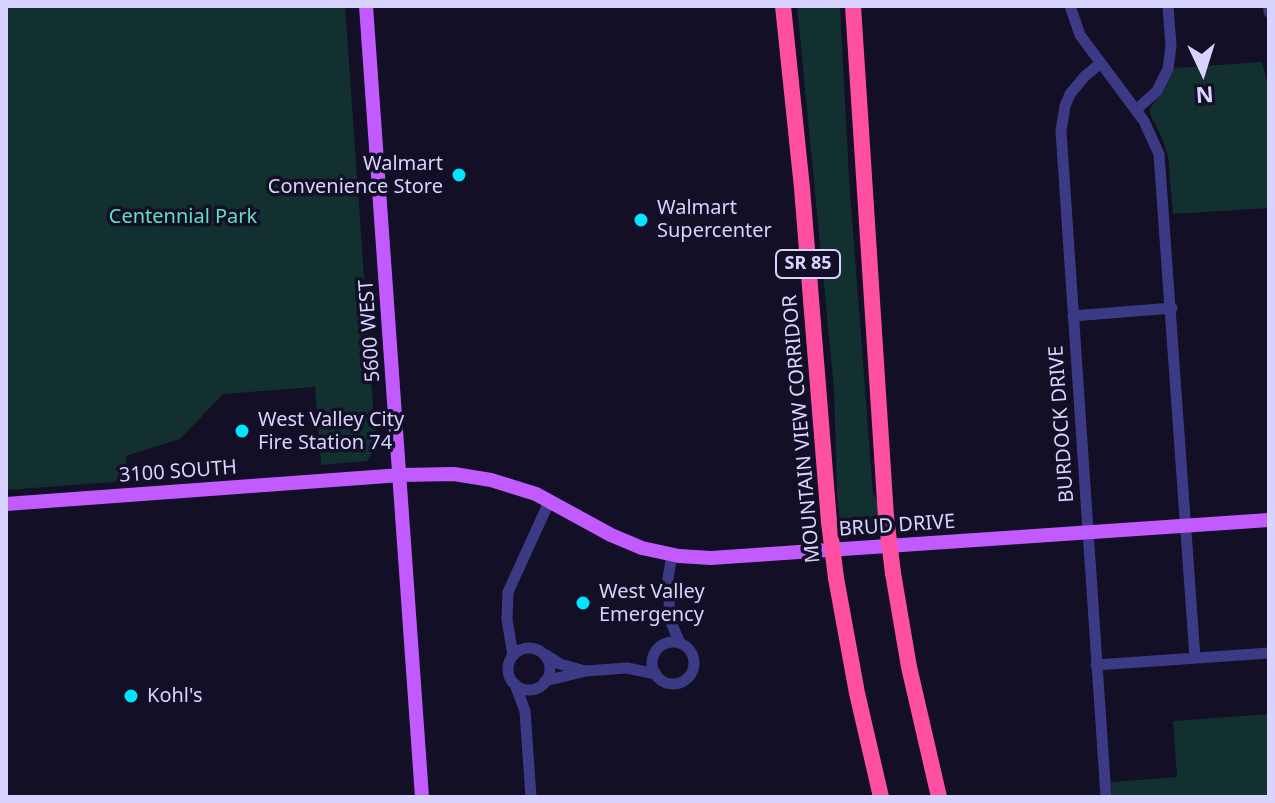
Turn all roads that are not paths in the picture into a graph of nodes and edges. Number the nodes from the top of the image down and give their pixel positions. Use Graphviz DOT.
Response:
graph roads {
  1 [pos="366,6"];
  2 [pos="783,6"];
  3 [pos="853,6"];
  4 [pos="1070,6"];
  5 [pos="1168,6"];
  6 [pos="1101,63"];
  7 [pos="1136,110"];
  8 [pos="1172,308"];
  9 [pos="1073,316"];
  10 [pos="401,475"];
  11 [pos="550,500"];
  12 [pos="6,504"];
  13 [pos="1269,520"];
  14 [pos="1187,526"];
  15 [pos="1088,533"];
  16 [pos="672,555"];
  17 [pos="670,620"];
  18 [pos="900,620"];
  19 [pos="509,634"];
  20 [pos="680,643"];
  21 [pos="664,644"];
  22 [pos="524,649"];
  23 [pos="543,653"];
  24 [pos="1269,653"];
  25 [pos="513,656"];
  26 [pos="654,656"];
  27 [pos="1195,658"];
  28 [pos="1096,665"];
  29 [pos="627,668"];
  30 [pos="586,671"];
  31 [pos="656,674"];
  32 [pos="515,684"];
  33 [pos="542,684"];
  34 [pos="525,711"];
  35 [pos="422,797"];
  36 [pos="531,797"];
  37 [pos="881,797"];
  38 [pos="939,797"];
  39 [pos="948,797"];
  40 [pos="1106,797"];
  1 -- 10 [label="main road, 5600 WEST"];
  2 -- 37 [label="highway, MOUNTAIN VIEW CORRIDOR / SR 85, bridge"];
  3 -- 18 [label="highway, SR 85, bridge"];
  4 -- 6 [label="street"];
  5 -- 7 [label="street"];
  6 -- 7 [label="street"];
  6 -- 9 [label="street, BURDOCK DRIVE"];
  7 -- 8 [label="street"];
  8 -- 9 [label="street"];
  8 -- 14 [label="street"];
  9 -- 15 [label="street, BURDOCK DRIVE"];
  10 -- 11 [label="main road, BRUD DRIVE"];
  10 -- 12 [label="main road, 3100 SOUTH"];
  10 -- 35 [label="main road, 5600 WEST"];
  11 -- 16 [label="main road, BRUD DRIVE"];
  11 -- 19 [label="street"];
  13 -- 14 [label="main road, BRUD DRIVE"];
  14 -- 15 [label="main road, BRUD DRIVE"];
  14 -- 27 [label="street"];
  15 -- 16 [label="main road, BRUD DRIVE"];
  15 -- 28 [label="street, BURDOCK DRIVE"];
  16 -- 17 [label="street"];
  17 -- 20 [label="street"];
  17 -- 21 [label="street"];
  18 -- 38 [label="highway, SR 85"];
  18 -- 39 [label="highway"];
  19 -- 22 [label="street"];
  19 -- 25 [label="street"];
  20 -- 21 [label="street"];
  20 -- 31 [label="street"];
  21 -- 26 [label="street"];
  22 -- 23 [label="street"];
  22 -- 25 [label="street"];
  23 -- 30 [label="street"];
  23 -- 33 [label="street"];
  24 -- 27 [label="street"];
  25 -- 32 [label="street"];
  26 -- 29 [label="street"];
  26 -- 31 [label="street"];
  27 -- 28 [label="street"];
  28 -- 40 [label="street, BURDOCK DRIVE"];
  29 -- 30 [label="street"];
  29 -- 31 [label="street"];
  30 -- 33 [label="street"];
  32 -- 33 [label="street"];
  32 -- 34 [label="street"];
  33 -- 34 [label="street"];
  34 -- 36 [label="street"];
}
